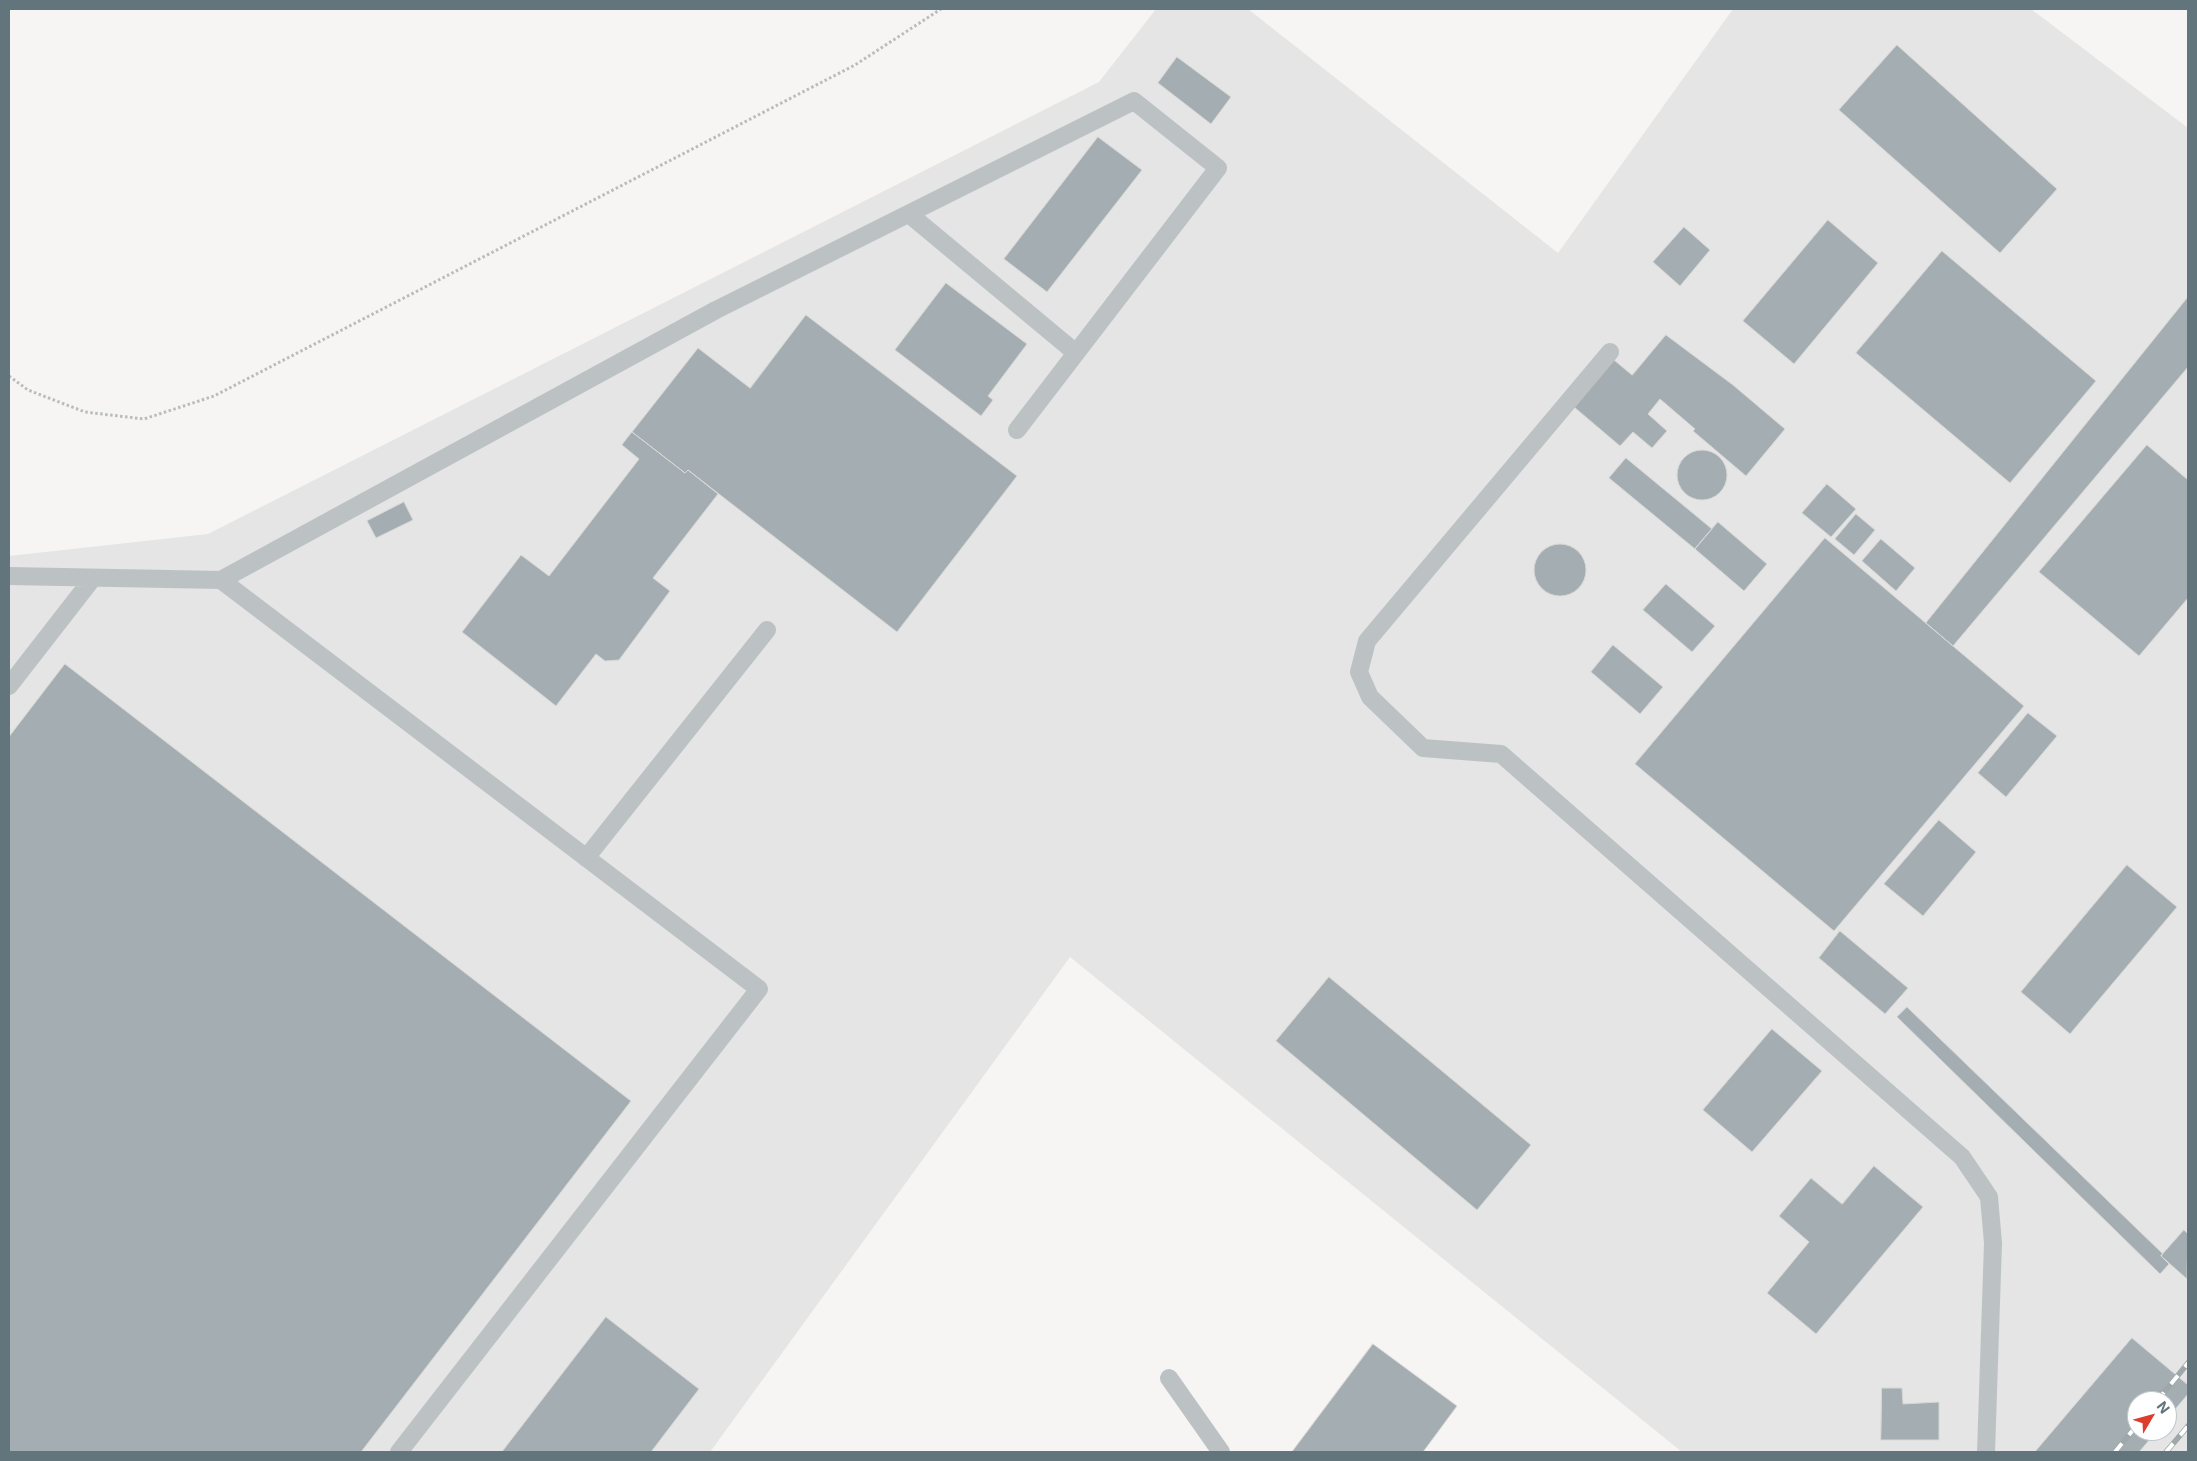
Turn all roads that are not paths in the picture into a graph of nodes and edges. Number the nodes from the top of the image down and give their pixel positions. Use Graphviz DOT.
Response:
graph roads {
  1 [pos="909,214"];
  2 [pos="1610,352"];
  3 [pos="1076,353"];
  4 [pos="1017,430"];
  5 [pos="9,576"];
  6 [pos="93,578"];
  7 [pos="221,580"];
  8 [pos="767,630"];
  9 [pos="9,686"];
  10 [pos="586,858"];
  11 [pos="1169,1378"];
  12 [pos="399,1452"];
  13 [pos="1221,1452"];
  14 [pos="1986,1452"];
  1 -- 3 [label="lane"];
  1 -- 3 [label="lane"];
  1 -- 7 [label="lane"];
  2 -- 14 [label="lane"];
  3 -- 4 [label="lane"];
  5 -- 6 [label="lane"];
  6 -- 7 [label="lane"];
  6 -- 9 [label="lane"];
  7 -- 10 [label="lane"];
  8 -- 10 [label="lane"];
  10 -- 12 [label="lane"];
  11 -- 13 [label="lane"];
}
